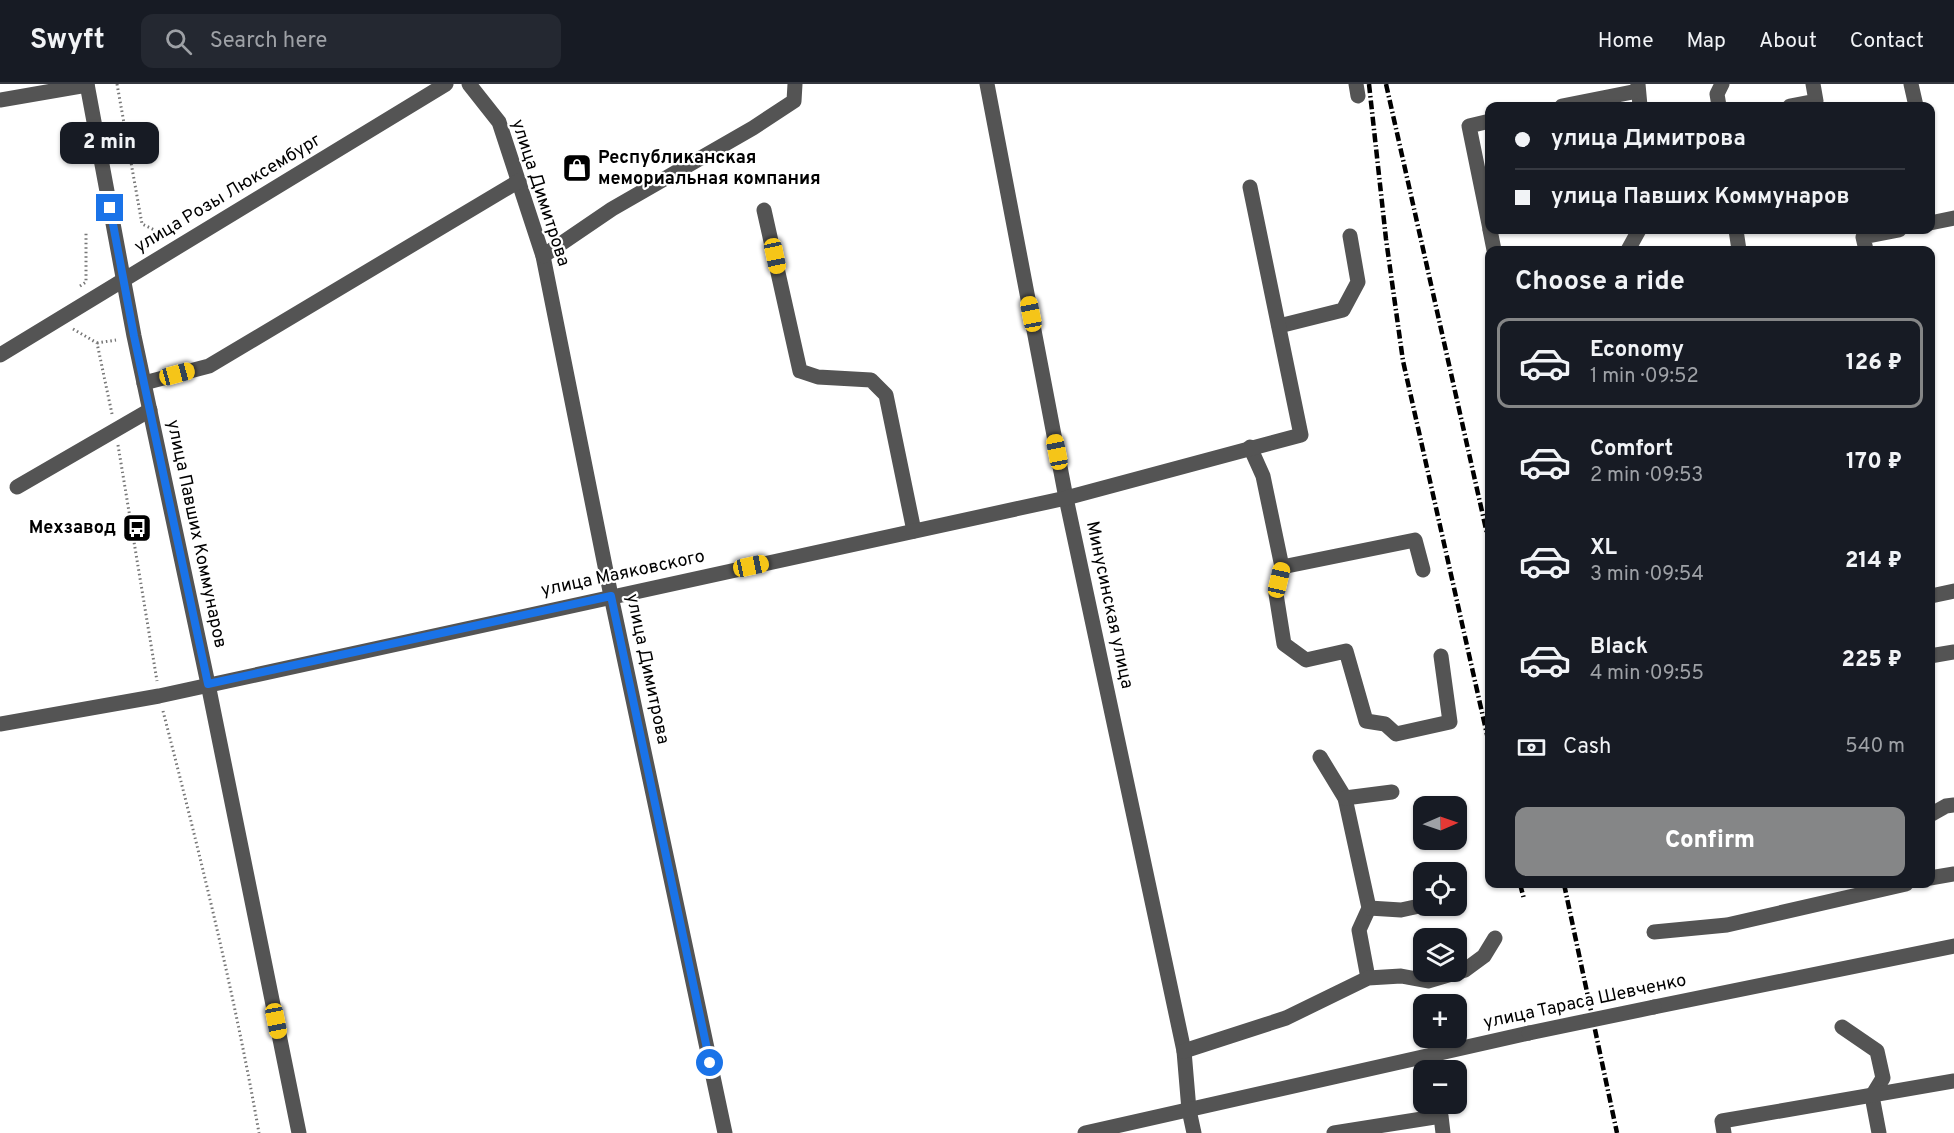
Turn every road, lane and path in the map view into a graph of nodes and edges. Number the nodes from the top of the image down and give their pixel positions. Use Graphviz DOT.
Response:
graph roads {
  1 [pos="117,84"];
  2 [pos="446,84"];
  3 [pos="469,84"];
  4 [pos="795,84"];
  5 [pos="987,84"];
  6 [pos="1722,84"];
  7 [pos="1813,84"];
  8 [pos="1911,84"];
  9 [pos="87,85"];
  10 [pos="1638,94"];
  11 [pos="0,100"];
  12 [pos="1587,102"];
  13 [pos="1718,102"];
  14 [pos="1818,102"];
  15 [pos="1915,102"];
  16 [pos="1485,123"];
  17 [pos="519,181"];
  18 [pos="1250,187"];
  19 [pos="1485,204"];
  20 [pos="764,210"];
  21 [pos="1954,218"];
  22 [pos="1935,222"];
  23 [pos="86,233"];
  24 [pos="1878,234"];
  25 [pos="165,235"];
  26 [pos="1350,236"];
  27 [pos="1865,246"];
  28 [pos="543,256"];
  29 [pos="123,280"];
  30 [pos="76,289"];
  31 [pos="1279,326"];
  32 [pos="73,329"];
  33 [pos="116,340"];
  34 [pos="97,343"];
  35 [pos="0,355"];
  36 [pos="144,383"];
  37 [pos="150,410"];
  38 [pos="116,429"];
  39 [pos="1250,447"];
  40 [pos="17,487"];
  41 [pos="1066,498"];
  42 [pos="914,531"];
  43 [pos="1282,567"];
  44 [pos="1423,570"];
  45 [pos="1954,591"];
  46 [pos="1935,594"];
  47 [pos="611,596"];
  48 [pos="1954,652"];
  49 [pos="1935,655"];
  50 [pos="1441,656"];
  51 [pos="208,684"];
  52 [pos="159,696"];
  53 [pos="0,724"];
  54 [pos="1320,757"];
  55 [pos="1392,792"];
  56 [pos="1345,798"];
  57 [pos="1954,805"];
  58 [pos="1935,812"];
  59 [pos="1954,874"];
  60 [pos="1935,877"];
  61 [pos="1889,888"];
  62 [pos="1413,907"];
  63 [pos="1369,908"];
  64 [pos="1654,932"];
  65 [pos="1495,938"];
  66 [pos="1954,946"];
  67 [pos="1368,978"];
  68 [pos="1842,1027"];
  69 [pos="1184,1051"];
  70 [pos="1954,1081"];
  71 [pos="1872,1096"];
  72 [pos="1189,1110"];
  73 [pos="259,1133"];
  74 [pos="298,1133"];
  75 [pos="725,1133"];
  76 [pos="1085,1133"];
  77 [pos="1194,1133"];
  78 [pos="1334,1133"];
  79 [pos="1443,1133"];
  80 [pos="1724,1133"];
  81 [pos="1879,1133"];
  1 -- 25 [label="path"];
  2 -- 29 [label="street, улица Розы Люксембург"];
  3 -- 17 [label="street, улица Димитрова"];
  4 -- 28 [label="street"];
  5 -- 41 [label="street, Минусинская улица"];
  6 -- 13 [label="street"];
  7 -- 14 [label="street"];
  8 -- 15 [label="street"];
  9 -- 11 [label="street"];
  9 -- 29 [label="street, улица Павших Коммунаров"];
  10 -- 12 [label="street"];
  16 -- 19 [label="street"];
  17 -- 28 [label="street, улица Димитрова"];
  17 -- 36 [label="street"];
  18 -- 31 [label="street"];
  20 -- 42 [label="street"];
  21 -- 22 [label="street"];
  23 -- 30 [label="path"];
  24 -- 27 [label="street"];
  26 -- 31 [label="street"];
  28 -- 47 [label="street, улица Димитрова"];
  29 -- 35 [label="street, улица Розы Люксембург"];
  29 -- 36 [label="street, улица Павших Коммунаров"];
  31 -- 39 [label="street, улица Маяковского"];
  32 -- 34 [label="path"];
  33 -- 34 [label="path"];
  34 -- 38 [label="path"];
  36 -- 37 [label="street, улица Павших Коммунаров"];
  37 -- 38 [label="street"];
  37 -- 51 [label="street, улица Павших Коммунаров"];
  38 -- 40 [label="street"];
  38 -- 52 [label="path"];
  39 -- 41 [label="street, улица Маяковского"];
  39 -- 43 [label="street"];
  41 -- 42 [label="street, улица Маяковского"];
  41 -- 69 [label="street, Минусинская улица"];
  42 -- 47 [label="street, улица Маяковского"];
  43 -- 44 [label="street"];
  43 -- 50 [label="street"];
  45 -- 46 [label="street"];
  47 -- 51 [label="street, улица Маяковского"];
  47 -- 75 [label="street, улица Димитрова"];
  48 -- 49 [label="street"];
  51 -- 52 [label="street, улица Маяковского"];
  51 -- 74 [label="street, улица Павших Коммунаров"];
  52 -- 53 [label="street, улица Маяковского"];
  52 -- 73 [label="path"];
  54 -- 56 [label="street"];
  55 -- 56 [label="street"];
  56 -- 63 [label="street"];
  57 -- 58 [label="street"];
  59 -- 60 [label="street"];
  61 -- 64 [label="street"];
  62 -- 63 [label="street"];
  63 -- 67 [label="street"];
  65 -- 67 [label="street"];
  66 -- 72 [label="street, улица Тараса Шевченко, bridge"];
  67 -- 69 [label="street"];
  68 -- 71 [label="street"];
  69 -- 72 [label="street, Минусинская улица"];
  70 -- 71 [label="street"];
  71 -- 80 [label="street"];
  71 -- 81 [label="street"];
  72 -- 76 [label="street, улица Тараса Шевченко"];
  72 -- 77 [label="street, Минусинская улица"];
  78 -- 79 [label="street"];
}
